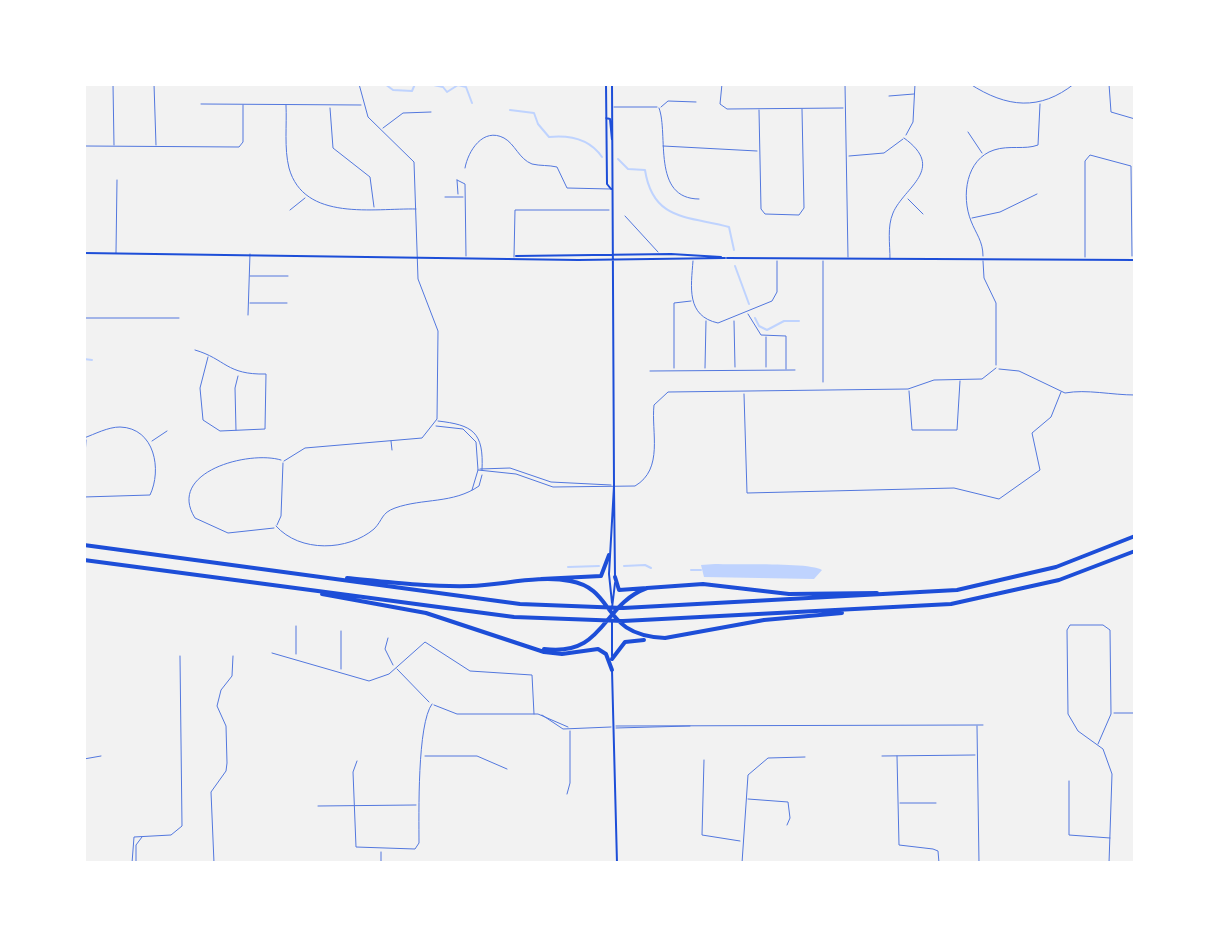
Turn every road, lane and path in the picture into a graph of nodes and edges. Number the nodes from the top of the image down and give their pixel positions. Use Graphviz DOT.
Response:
graph roads {
  1 [pos="113,84"];
  2 [pos="154,84"];
  3 [pos="359,84"];
  4 [pos="606,84"];
  5 [pos="612,84"];
  6 [pos="722,84"];
  7 [pos="845,84"];
  8 [pos="915,84"];
  9 [pos="970,84"];
  10 [pos="1074,84"];
  11 [pos="1109,84"];
  12 [pos="915,94"];
  13 [pos="889,96"];
  14 [pos="606,98"];
  15 [pos="696,102"];
  16 [pos="201,104"];
  17 [pos="1040,104"];
  18 [pos="243,105"];
  19 [pos="286,105"];
  20 [pos="330,105"];
  21 [pos="364,105"];
  22 [pos="612,107"];
  23 [pos="659,108"];
  24 [pos="846,108"];
  25 [pos="802,109"];
  26 [pos="759,110"];
  27 [pos="431,112"];
  28 [pos="606,118"];
  29 [pos="1135,119"];
  30 [pos="382,130"];
  31 [pos="968,132"];
  32 [pos="904,138"];
  33 [pos="613,141"];
  34 [pos="84,146"];
  35 [pos="114,146"];
  36 [pos="662,146"];
  37 [pos="156,147"];
  38 [pos="760,151"];
  39 [pos="984,155"];
  40 [pos="846,156"];
  41 [pos="465,168"];
  42 [pos="607,169"];
  43 [pos="614,173"];
  44 [pos="117,180"];
  45 [pos="611,189"];
  46 [pos="1037,194"];
  47 [pos="307,196"];
  48 [pos="445,197"];
  49 [pos="458,197"];
  50 [pos="465,197"];
  51 [pos="906,197"];
  52 [pos="699,199"];
  53 [pos="374,208"];
  54 [pos="417,209"];
  55 [pos="290,210"];
  56 [pos="612,210"];
  57 [pos="923,214"];
  58 [pos="625,216"];
  59 [pos="970,218"];
  60 [pos="84,253"];
  61 [pos="116,253"];
  62 [pos="250,254"];
  63 [pos="565,254"];
  64 [pos="613,254"];
  65 [pos="658,254"];
  66 [pos="668,254"];
  67 [pos="418,256"];
  68 [pos="466,256"];
  69 [pos="514,257"];
  70 [pos="725,258"];
  71 [pos="777,259"];
  72 [pos="823,259"];
  73 [pos="848,259"];
  74 [pos="890,259"];
  75 [pos="983,259"];
  76 [pos="559,260"];
  77 [pos="1085,260"];
  78 [pos="1134,260"];
  79 [pos="613,261"];
  80 [pos="657,261"];
  81 [pos="693,261"];
  82 [pos="250,276"];
  83 [pos="288,276"];
  84 [pos="692,301"];
  85 [pos="248,303"];
  86 [pos="287,303"];
  87 [pos="747,312"];
  88 [pos="248,315"];
  89 [pos="734,317"];
  90 [pos="84,318"];
  91 [pos="179,318"];
  92 [pos="706,320"];
  93 [pos="766,337"];
  94 [pos="195,350"];
  95 [pos="208,357"];
  96 [pos="996,368"];
  97 [pos="674,370"];
  98 [pos="705,370"];
  99 [pos="735,370"];
  100 [pos="766,370"];
  101 [pos="786,370"];
  102 [pos="795,370"];
  103 [pos="650,371"];
  104 [pos="239,374"];
  105 [pos="960,381"];
  106 [pos="823,382"];
  107 [pos="908,389"];
  108 [pos="744,391"];
  109 [pos="1061,392"];
  110 [pos="1135,395"];
  111 [pos="435,421"];
  112 [pos="433,426"];
  113 [pos="167,431"];
  114 [pos="236,431"];
  115 [pos="85,437"];
  116 [pos="391,441"];
  117 [pos="150,443"];
  118 [pos="392,450"];
  119 [pos="284,461"];
  120 [pos="483,468"];
  121 [pos="478,470"];
  122 [pos="84,472"];
  123 [pos="482,472"];
  124 [pos="614,486"];
  125 [pos="472,490"];
  126 [pos="84,497"];
  127 [pos="276,526"];
  128 [pos="1135,536"];
  129 [pos="84,545"];
  130 [pos="1135,551"];
  131 [pos="609,555"];
  132 [pos="84,560"];
  133 [pos="260,568"];
  134 [pos="615,577"];
  135 [pos="229,579"];
  136 [pos="515,583"];
  137 [pos="673,584"];
  138 [pos="911,594"];
  139 [pos="612,603"];
  140 [pos="910,607"];
  141 [pos="612,614"];
  142 [pos="296,626"];
  143 [pos="341,631"];
  144 [pos="388,638"];
  145 [pos="665,638"];
  146 [pos="515,641"];
  147 [pos="272,653"];
  148 [pos="180,656"];
  149 [pos="233,656"];
  150 [pos="296,657"];
  151 [pos="612,659"];
  152 [pos="396,667"];
  153 [pos="612,670"];
  154 [pos="341,671"];
  155 [pos="432,704"];
  156 [pos="1135,713"];
  157 [pos="534,714"];
  158 [pos="1111,714"];
  159 [pos="977,725"];
  160 [pos="983,725"];
  161 [pos="613,727"];
  162 [pos="570,728"];
  163 [pos="1098,744"];
  164 [pos="977,755"];
  165 [pos="101,756"];
  166 [pos="423,756"];
  167 [pos="882,756"];
  168 [pos="897,756"];
  169 [pos="805,757"];
  170 [pos="84,759"];
  171 [pos="704,760"];
  172 [pos="357,761"];
  173 [pos="507,769"];
  174 [pos="1069,781"];
  175 [pos="567,794"];
  176 [pos="745,798"];
  177 [pos="898,803"];
  178 [pos="936,803"];
  179 [pos="419,805"];
  180 [pos="318,806"];
  181 [pos="354,806"];
  182 [pos="787,825"];
  183 [pos="144,836"];
  184 [pos="1112,838"];
  185 [pos="743,841"];
  186 [pos="381,850"];
  187 [pos="132,863"];
  188 [pos="136,863"];
  189 [pos="214,863"];
  190 [pos="381,863"];
  191 [pos="617,863"];
  192 [pos="742,863"];
  193 [pos="939,863"];
  194 [pos="979,863"];
  195 [pos="1109,863"];
  1 -- 35 [label="street"];
  2 -- 37 [label="street"];
  3 -- 21 [label="street"];
  4 -- 14 [label="main road"];
  5 -- 22 [label="main road"];
  6 -- 26 [label="street"];
  7 -- 24 [label="street"];
  8 -- 12 [label="street"];
  9 -- 17 [label="street"];
  10 -- 17 [label="street"];
  11 -- 29 [label="street"];
  12 -- 13 [label="street"];
  12 -- 32 [label="street"];
  14 -- 22 [label="street"];
  14 -- 28 [label="main road"];
  15 -- 23 [label="street"];
  16 -- 18 [label="street"];
  17 -- 39 [label="street"];
  18 -- 19 [label="street"];
  18 -- 37 [label="street"];
  19 -- 20 [label="street"];
  19 -- 47 [label="street"];
  20 -- 21 [label="street"];
  20 -- 53 [label="street"];
  21 -- 30 [label="street"];
  22 -- 23 [label="street"];
  22 -- 33 [label="main road"];
  23 -- 36 [label="street"];
  24 -- 25 [label="street"];
  24 -- 40 [label="street"];
  25 -- 26 [label="street"];
  25 -- 38 [label="street"];
  26 -- 38 [label="street"];
  27 -- 30 [label="street"];
  28 -- 33 [label="main road"];
  28 -- 42 [label="main road"];
  30 -- 54 [label="street"];
  31 -- 39 [label="street"];
  32 -- 40 [label="street"];
  32 -- 51 [label="street"];
  33 -- 43 [label="main road"];
  34 -- 35 [label="street"];
  35 -- 37 [label="street"];
  36 -- 38 [label="street"];
  36 -- 52 [label="street"];
  39 -- 59 [label="street"];
  40 -- 73 [label="street"];
  41 -- 45 [label="street"];
  42 -- 43 [label="main road"];
  42 -- 45 [label="main road"];
  43 -- 45 [label="main road"];
  44 -- 61 [label="street"];
  45 -- 56 [label="main road"];
  46 -- 59 [label="street"];
  47 -- 53 [label="street"];
  47 -- 55 [label="street"];
  48 -- 49 [label="street"];
  49 -- 50 [label="street"];
  49 -- 50 [label="street"];
  50 -- 68 [label="street"];
  51 -- 57 [label="street"];
  51 -- 74 [label="street"];
  53 -- 54 [label="street"];
  54 -- 67 [label="street"];
  56 -- 64 [label="main road"];
  56 -- 69 [label="street"];
  58 -- 65 [label="street"];
  59 -- 75 [label="street"];
  60 -- 61 [label="main road"];
  61 -- 62 [label="main road"];
  62 -- 67 [label="main road"];
  62 -- 82 [label="street"];
  63 -- 64 [label="main road"];
  63 -- 69 [label="main road"];
  63 -- 76 [label="main road"];
  64 -- 65 [label="main road"];
  64 -- 79 [label="main road"];
  65 -- 66 [label="main road"];
  66 -- 70 [label="main road"];
  66 -- 80 [label="main road"];
  67 -- 68 [label="main road"];
  67 -- 111 [label="street"];
  68 -- 69 [label="main road"];
  69 -- 76 [label="main road"];
  70 -- 71 [label="main road"];
  70 -- 81 [label="main road"];
  71 -- 72 [label="main road"];
  71 -- 87 [label="street"];
  72 -- 73 [label="main road"];
  72 -- 106 [label="street"];
  73 -- 74 [label="main road"];
  74 -- 75 [label="main road"];
  75 -- 77 [label="main road"];
  75 -- 96 [label="street"];
  76 -- 79 [label="main road"];
  77 -- 78 [label="main road"];
  77 -- 78 [label="street"];
  79 -- 80 [label="main road"];
  79 -- 124 [label="main road"];
  80 -- 81 [label="main road"];
  81 -- 84 [label="street"];
  82 -- 83 [label="street"];
  82 -- 85 [label="street"];
  84 -- 92 [label="street"];
  84 -- 97 [label="street"];
  85 -- 86 [label="street"];
  85 -- 88 [label="street"];
  87 -- 89 [label="street"];
  87 -- 93 [label="street"];
  89 -- 92 [label="street"];
  89 -- 99 [label="street"];
  90 -- 91 [label="street"];
  92 -- 98 [label="street"];
  93 -- 100 [label="street"];
  93 -- 101 [label="street"];
  94 -- 95 [label="street"];
  95 -- 104 [label="street"];
  95 -- 114 [label="street"];
  96 -- 105 [label="street"];
  96 -- 109 [label="street"];
  97 -- 98 [label="street"];
  97 -- 103 [label="street"];
  98 -- 99 [label="street"];
  99 -- 100 [label="street"];
  100 -- 101 [label="street"];
  101 -- 102 [label="street"];
  104 -- 114 [label="street"];
  104 -- 114 [label="street"];
  105 -- 107 [label="street"];
  105 -- 107 [label="street"];
  107 -- 108 [label="street"];
  108 -- 109 [label="street"];
  108 -- 124 [label="street"];
  109 -- 110 [label="street"];
  111 -- 112 [label="street"];
  111 -- 120 [label="street"];
  112 -- 116 [label="street"];
  112 -- 121 [label="street"];
  113 -- 117 [label="street"];
  115 -- 117 [label="street"];
  115 -- 122 [label="street"];
  116 -- 118 [label="street"];
  116 -- 119 [label="street"];
  117 -- 126 [label="street"];
  119 -- 127 [label="street"];
  119 -- 127 [label="street"];
  120 -- 121 [label="street"];
  120 -- 123 [label="street"];
  120 -- 124 [label="street"];
  121 -- 123 [label="street"];
  121 -- 125 [label="street"];
  123 -- 124 [label="street"];
  123 -- 125 [label="street"];
  124 -- 131 [label="main road"];
  124 -- 134 [label="main road"];
  125 -- 127 [label="street"];
  128 -- 138 [label="highway"];
  129 -- 133 [label="highway"];
  130 -- 140 [label="highway"];
  131 -- 136 [label="highway"];
  131 -- 139 [label="main road"];
  132 -- 135 [label="highway"];
  133 -- 136 [label="highway"];
  133 -- 138 [label="highway"];
  134 -- 137 [label="highway"];
  134 -- 139 [label="main road"];
  135 -- 140 [label="highway"];
  135 -- 146 [label="highway"];
  136 -- 141 [label="highway"];
  137 -- 138 [label="highway"];
  137 -- 141 [label="highway"];
  139 -- 141 [label="main road"];
  140 -- 145 [label="highway"];
  141 -- 145 [label="highway"];
  141 -- 146 [label="highway"];
  141 -- 151 [label="main road"];
  142 -- 150 [label="street"];
  143 -- 154 [label="street"];
  144 -- 152 [label="street"];
  145 -- 151 [label="highway"];
  146 -- 153 [label="highway"];
  147 -- 150 [label="street"];
  148 -- 183 [label="street"];
  149 -- 189 [label="street"];
  150 -- 154 [label="street"];
  151 -- 153 [label="main road"];
  152 -- 154 [label="street"];
  152 -- 155 [label="street"];
  152 -- 157 [label="street"];
  153 -- 161 [label="main road"];
  155 -- 157 [label="street"];
  155 -- 166 [label="street"];
  156 -- 158 [label="street"];
  157 -- 162 [label="street"];
  158 -- 163 [label="street"];
  158 -- 163 [label="street"];
  159 -- 160 [label="street"];
  159 -- 161 [label="street"];
  159 -- 164 [label="street"];
  161 -- 162 [label="street"];
  161 -- 191 [label="main road"];
  162 -- 175 [label="street"];
  163 -- 184 [label="street"];
  164 -- 168 [label="street"];
  164 -- 194 [label="street"];
  165 -- 170 [label="street"];
  166 -- 173 [label="street"];
  166 -- 179 [label="street"];
  167 -- 168 [label="street"];
  168 -- 177 [label="street"];
  169 -- 176 [label="street"];
  171 -- 185 [label="street"];
  172 -- 181 [label="street"];
  174 -- 184 [label="street"];
  176 -- 182 [label="street"];
  176 -- 185 [label="street"];
  177 -- 178 [label="street"];
  177 -- 193 [label="street"];
  179 -- 181 [label="street"];
  179 -- 186 [label="street"];
  180 -- 181 [label="street"];
  181 -- 186 [label="street"];
  183 -- 187 [label="street"];
  183 -- 188 [label="street"];
  184 -- 195 [label="street"];
  185 -- 192 [label="street"];
  186 -- 190 [label="street"];
}
